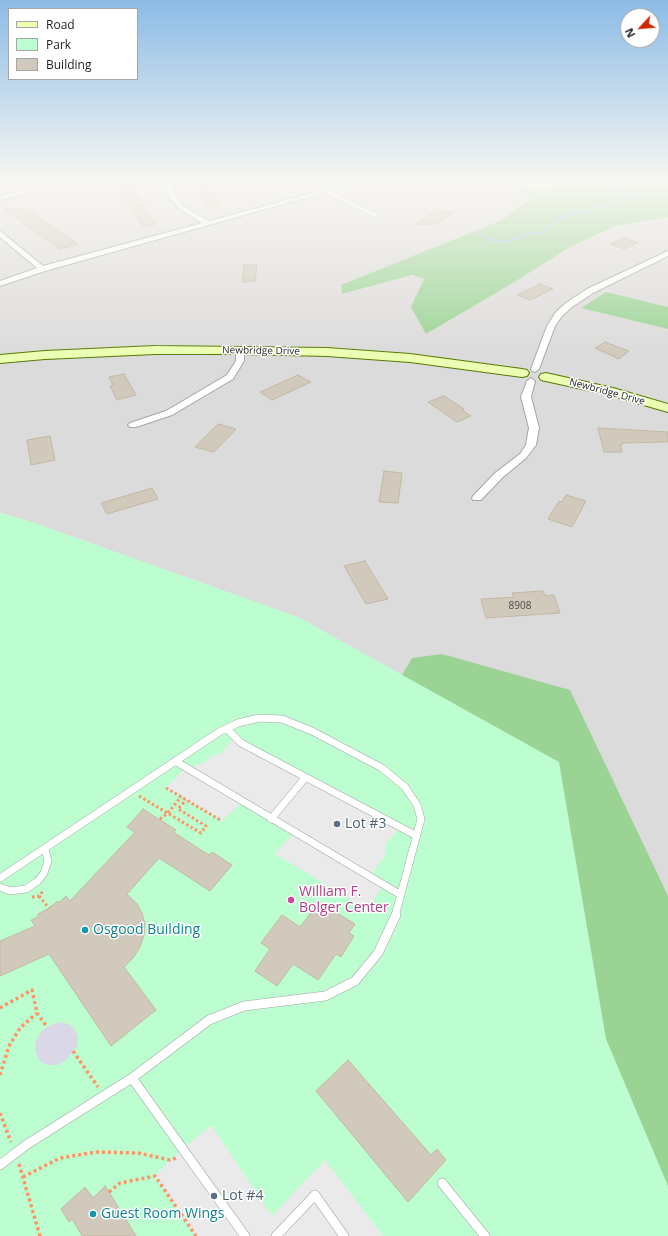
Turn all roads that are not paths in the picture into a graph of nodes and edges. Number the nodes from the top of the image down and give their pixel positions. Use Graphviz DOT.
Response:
graph roads {
  1 [pos="8,240"];
  2 [pos="147,240"];
  3 [pos="668,253"];
  4 [pos="42,269"];
  5 [pos="0,284"];
  6 [pos="240,350"];
  7 [pos="0,359"];
  8 [pos="533,375"];
  9 [pos="668,408"];
  10 [pos="133,425"];
  11 [pos="477,498"];
  12 [pos="227,729"];
  13 [pos="174,761"];
  14 [pos="305,778"];
  15 [pos="271,819"];
  16 [pos="417,836"];
  17 [pos="45,849"];
  18 [pos="0,878"];
  19 [pos="0,887"];
  20 [pos="401,895"];
  21 [pos="132,1078"];
  22 [pos="0,1165"];
  23 [pos="442,1183"];
  24 [pos="245,1236"];
  25 [pos="276,1236"];
  26 [pos="344,1236"];
  27 [pos="485,1236"];
  1 -- 4 [label="street"];
  2 -- 4 [label="street"];
  3 -- 8 [label="street"];
  4 -- 5 [label="street"];
  6 -- 7 [label="street, Newbridge Drive"];
  6 -- 8 [label="street, Newbridge Drive"];
  6 -- 10 [label="street"];
  8 -- 9 [label="street, Newbridge Drive"];
  8 -- 11 [label="street"];
  12 -- 13 [label="lane"];
  12 -- 14 [label="lane"];
  12 -- 16 [label="lane"];
  13 -- 15 [label="lane"];
  13 -- 17 [label="lane"];
  14 -- 15 [label="lane"];
  14 -- 16 [label="lane"];
  15 -- 20 [label="lane"];
  16 -- 20 [label="lane"];
  17 -- 18 [label="lane"];
  17 -- 19 [label="lane"];
  20 -- 21 [label="lane"];
  21 -- 22 [label="lane"];
  21 -- 24 [label="lane"];
  23 -- 27 [label="lane"];
  25 -- 26 [label="lane"];
}
